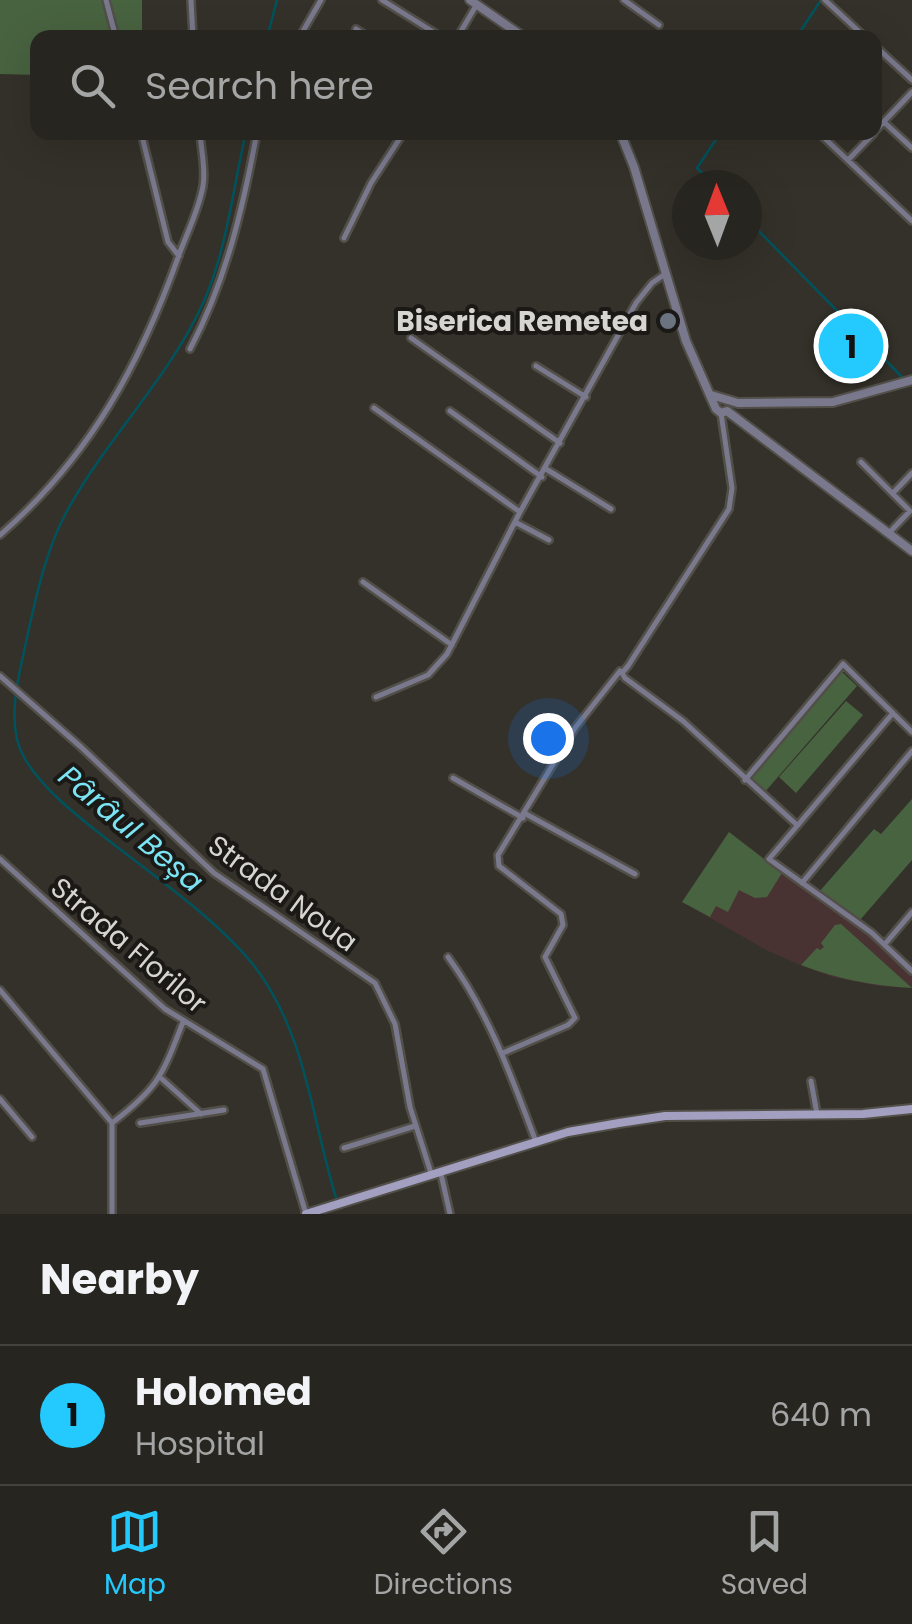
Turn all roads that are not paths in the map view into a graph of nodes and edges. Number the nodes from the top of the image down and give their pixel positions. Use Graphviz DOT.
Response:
graph roads {
  1 [pos="106,0"];
  2 [pos="191,0"];
  3 [pos="321,0"];
  4 [pos="382,0"];
  5 [pos="624,0"];
  6 [pos="825,0"];
  7 [pos="473,2"];
  8 [pos="659,24"];
  9 [pos="114,30"];
  10 [pos="192,30"];
  11 [pos="304,30"];
  12 [pos="430,30"];
  13 [pos="461,30"];
  14 [pos="513,30"];
  15 [pos="857,30"];
  16 [pos="882,52"];
  17 [pos="912,80"];
  18 [pos="912,92"];
  19 [pos="884,122"];
  20 [pos="143,140"];
  21 [pos="200,140"];
  22 [pos="255,140"];
  23 [pos="399,140"];
  24 [pos="623,140"];
  25 [pos="827,140"];
  26 [pos="867,140"];
  27 [pos="912,148"];
  28 [pos="848,160"];
  29 [pos="912,220"];
  30 [pos="344,238"];
  31 [pos="179,256"];
  32 [pos="665,274"];
  33 [pos="411,338"];
  34 [pos="190,349"];
  35 [pos="536,366"];
  36 [pos="912,380"];
  37 [pos="586,396"];
  38 [pos="723,406"];
  39 [pos="374,408"];
  40 [pos="450,411"];
  41 [pos="560,443"];
  42 [pos="861,462"];
  43 [pos="546,468"];
  44 [pos="912,472"];
  45 [pos="542,478"];
  46 [pos="893,493"];
  47 [pos="611,509"];
  48 [pos="911,510"];
  49 [pos="520,512"];
  50 [pos="515,522"];
  51 [pos="888,534"];
  52 [pos="0,535"];
  53 [pos="549,540"];
  54 [pos="912,552"];
  55 [pos="362,582"];
  56 [pos="452,646"];
  57 [pos="622,673"];
  58 [pos="0,676"];
  59 [pos="376,696"];
  60 [pos="893,713"];
  61 [pos="912,732"];
  62 [pos="912,751"];
  63 [pos="453,778"];
  64 [pos="746,780"];
  65 [pos="524,816"];
  66 [pos="796,825"];
  67 [pos="0,859"];
  68 [pos="635,874"];
  69 [pos="802,883"];
  70 [pos="912,912"];
  71 [pos="884,944"];
  72 [pos="448,958"];
  73 [pos="912,971"];
  74 [pos="0,990"];
  75 [pos="183,1022"];
  76 [pos="502,1053"];
  77 [pos="161,1078"];
  78 [pos="811,1081"];
  79 [pos="0,1099"];
  80 [pos="912,1109"];
  81 [pos="224,1110"];
  82 [pos="200,1114"];
  83 [pos="816,1114"];
  84 [pos="112,1123"];
  85 [pos="140,1123"];
  86 [pos="415,1126"];
  87 [pos="32,1138"];
  88 [pos="536,1142"];
  89 [pos="344,1148"];
  90 [pos="436,1175"];
  91 [pos="112,1214"];
  92 [pos="306,1214"];
  93 [pos="450,1214"];
  1 -- 9 [label="street"];
  2 -- 10 [label="street"];
  3 -- 11 [label="street"];
  4 -- 12 [label="street"];
  5 -- 8 [label="street"];
  6 -- 15 [label="street"];
  7 -- 13 [label="street"];
  7 -- 14 [label="street"];
  16 -- 17 [label="street"];
  18 -- 19 [label="street"];
  19 -- 27 [label="street"];
  20 -- 31 [label="street"];
  21 -- 31 [label="street"];
  22 -- 34 [label="street"];
  23 -- 30 [label="street"];
  24 -- 32 [label="street"];
  25 -- 28 [label="street"];
  26 -- 28 [label="street"];
  28 -- 29 [label="street"];
  31 -- 52 [label="street"];
  32 -- 37 [label="street"];
  32 -- 38 [label="street"];
  33 -- 41 [label="street"];
  35 -- 37 [label="street"];
  36 -- 38 [label="street"];
  37 -- 41 [label="street"];
  38 -- 51 [label="street"];
  38 -- 57 [label="street"];
  39 -- 49 [label="street"];
  40 -- 45 [label="street"];
  41 -- 43 [label="street"];
  42 -- 46 [label="street"];
  43 -- 45 [label="street"];
  43 -- 47 [label="street"];
  44 -- 46 [label="street"];
  45 -- 49 [label="street"];
  46 -- 48 [label="street"];
  48 -- 51 [label="street"];
  49 -- 50 [label="street"];
  50 -- 53 [label="street"];
  50 -- 56 [label="street"];
  51 -- 54 [label="street"];
  55 -- 56 [label="street"];
  56 -- 59 [label="street"];
  57 -- 64 [label="street"];
  57 -- 65 [label="street"];
  58 -- 86 [label="street, Strada Noua"];
  60 -- 61 [label="street"];
  60 -- 64 [label="street"];
  60 -- 66 [label="street"];
  62 -- 69 [label="street"];
  63 -- 65 [label="street"];
  64 -- 66 [label="street"];
  65 -- 68 [label="street"];
  65 -- 76 [label="street"];
  66 -- 69 [label="street"];
  67 -- 75 [label="street, Strada Florilor"];
  69 -- 71 [label="street"];
  70 -- 71 [label="street"];
  71 -- 73 [label="street"];
  72 -- 76 [label="street"];
  74 -- 84 [label="street"];
  75 -- 77 [label="street"];
  75 -- 92 [label="street, Strada Florilor"];
  76 -- 88 [label="street"];
  77 -- 82 [label="street"];
  77 -- 84 [label="street"];
  78 -- 83 [label="street"];
  79 -- 87 [label="street"];
  80 -- 83 [label="main road"];
  81 -- 82 [label="street"];
  82 -- 85 [label="street"];
  83 -- 88 [label="main road"];
  84 -- 91 [label="street"];
  86 -- 89 [label="street"];
  86 -- 90 [label="street, Strada Noua"];
  88 -- 90 [label="main road"];
  90 -- 92 [label="main road"];
  90 -- 93 [label="street, Strada Noua"];
}
